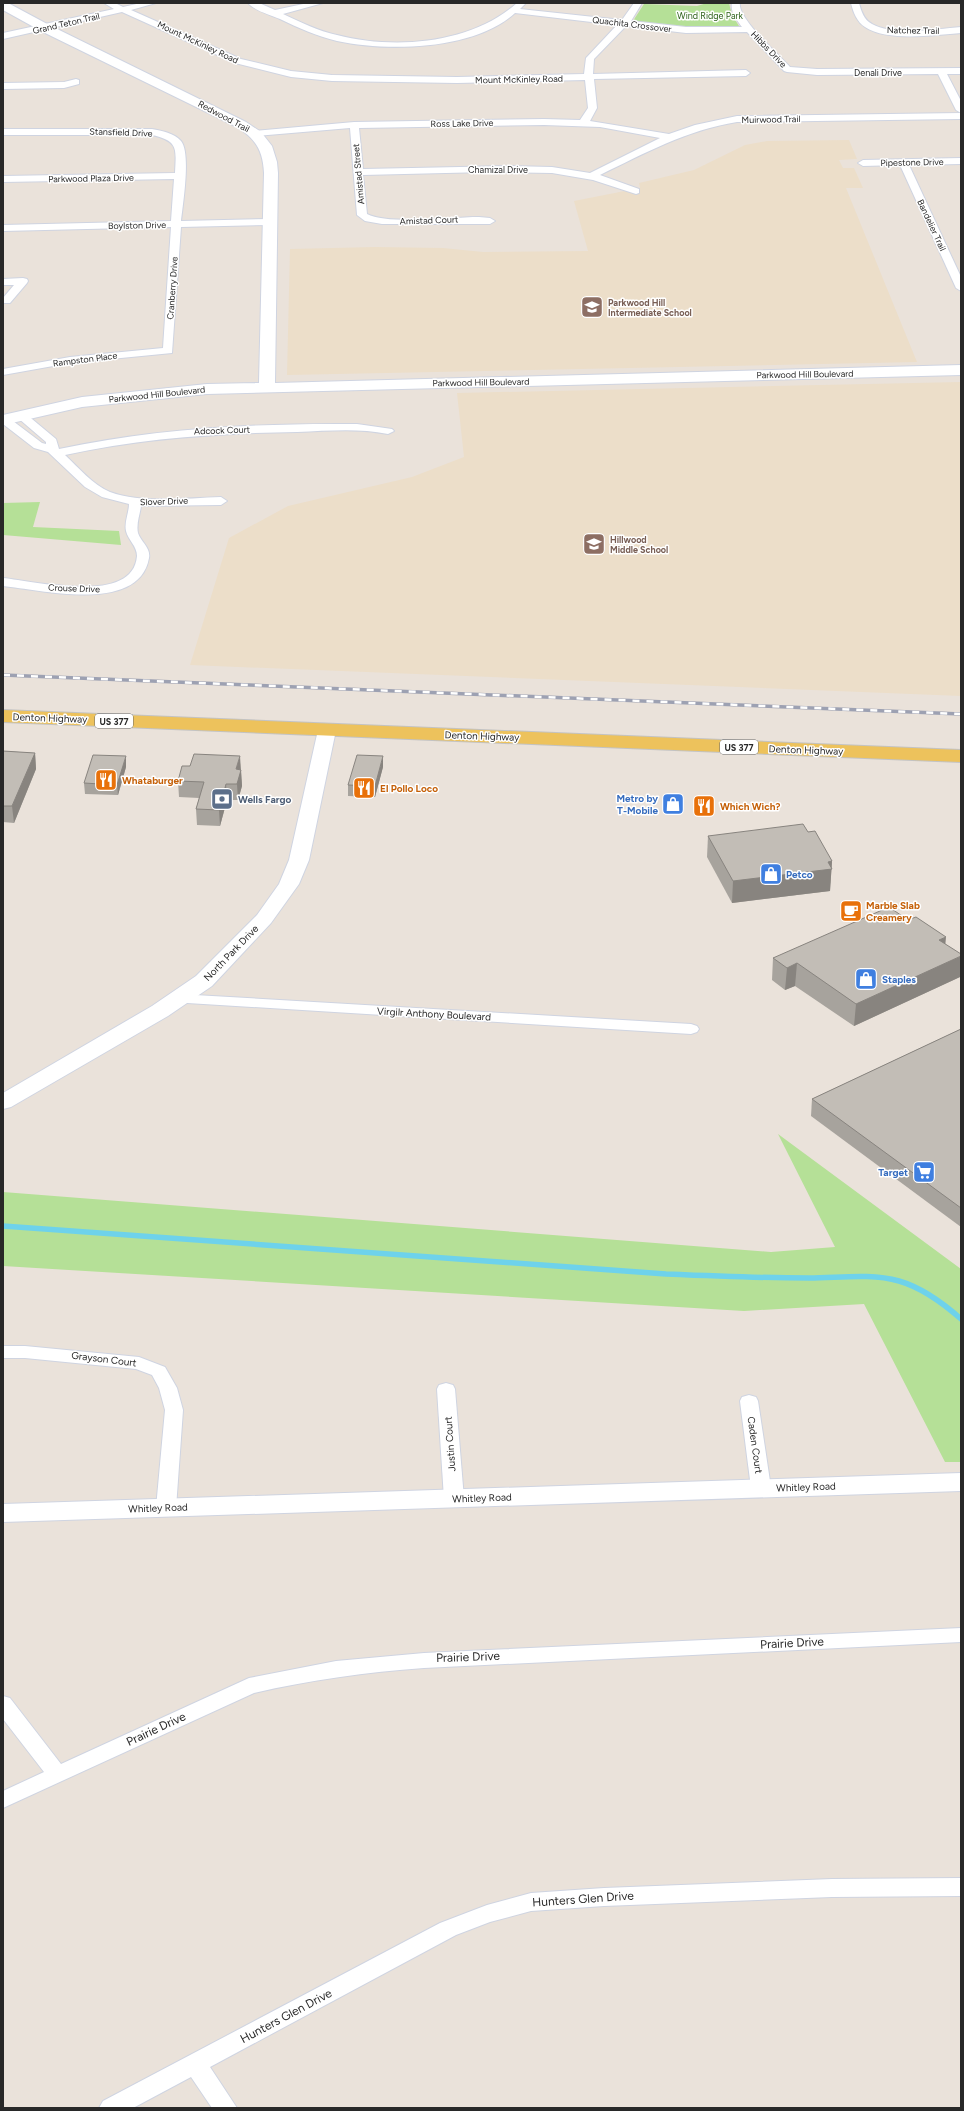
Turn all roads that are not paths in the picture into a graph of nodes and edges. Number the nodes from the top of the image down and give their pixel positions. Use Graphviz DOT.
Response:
graph roads {
  1 [pos="108,3"];
  2 [pos="152,3"];
  3 [pos="252,3"];
  4 [pos="318,3"];
  5 [pos="522,3"];
  6 [pos="638,3"];
  7 [pos="736,3"];
  8 [pos="855,3"];
  9 [pos="3,5"];
  10 [pos="122,10"];
  11 [pos="516,11"];
  12 [pos="275,12"];
  13 [pos="624,24"];
  14 [pos="45,28"];
  15 [pos="749,29"];
  16 [pos="961,30"];
  17 [pos="3,36"];
  18 [pos="795,71"];
  19 [pos="941,71"];
  20 [pos="961,71"];
  21 [pos="746,73"];
  22 [pos="589,77"];
  23 [pos="76,82"];
  24 [pos="3,86"];
  25 [pos="961,110"];
  26 [pos="961,116"];
  27 [pos="583,123"];
  28 [pos="354,125"];
  29 [pos="3,132"];
  30 [pos="256,133"];
  31 [pos="668,137"];
  32 [pos="961,161"];
  33 [pos="903,162"];
  34 [pos="863,163"];
  35 [pos="358,172"];
  36 [pos="594,175"];
  37 [pos="180,176"];
  38 [pos="3,179"];
  39 [pos="636,191"];
  40 [pos="367,220"];
  41 [pos="490,221"];
  42 [pos="270,222"];
  43 [pos="176,224"];
  44 [pos="3,228"];
  45 [pos="3,282"];
  46 [pos="961,288"];
  47 [pos="6,301"];
  48 [pos="168,352"];
  49 [pos="961,370"];
  50 [pos="3,372"];
  51 [pos="266,387"];
  52 [pos="22,416"];
  53 [pos="4,420"];
  54 [pos="388,431"];
  55 [pos="55,451"];
  56 [pos="221,501"];
  57 [pos="135,502"];
  58 [pos="3,582"];
  59 [pos="3,716"];
  60 [pos="327,730"];
  61 [pos="961,756"];
  62 [pos="177,999"];
  63 [pos="690,1029"];
  64 [pos="3,1102"];
  65 [pos="3,1352"];
  66 [pos="446,1389"];
  67 [pos="749,1401"];
  68 [pos="961,1482"];
  69 [pos="761,1488"];
  70 [pos="454,1498"];
  71 [pos="166,1508"];
  72 [pos="3,1513"];
  73 [pos="961,1635"];
  74 [pos="3,1704"];
  75 [pos="58,1775"];
  76 [pos="3,1800"];
  77 [pos="961,1887"];
  78 [pos="196,2063"];
  79 [pos="111,2108"];
  80 [pos="225,2108"];
  1 -- 10 [label="street, Mount McKinley Road"];
  2 -- 10 [label="street, Grand Teton Trail"];
  3 -- 12 [label="street"];
  4 -- 12 [label="street"];
  5 -- 11 [label="street"];
  6 -- 13 [label="street"];
  7 -- 15 [label="street, Hibbs Drive"];
  8 -- 16 [label="street, Natchez Trail"];
  9 -- 14 [label="street, Redwood Trail"];
  10 -- 14 [label="street, Grand Teton Trail"];
  10 -- 22 [label="street, Mount McKinley Road"];
  11 -- 12 [label="street"];
  11 -- 13 [label="street, Quachita Crossover"];
  13 -- 15 [label="street, Quachita Crossover"];
  13 -- 22 [label="street"];
  14 -- 17 [label="street, Grand Teton Trail"];
  14 -- 30 [label="street, Redwood Trail"];
  15 -- 18 [label="street, Hibbs Drive"];
  18 -- 19 [label="street, Denali Drive"];
  19 -- 20 [label="street, Denali Drive"];
  19 -- 25 [label="street"];
  21 -- 22 [label="street, Mount McKinley Road"];
  22 -- 27 [label="street"];
  23 -- 24 [label="street"];
  26 -- 31 [label="street, Muirwood Trail"];
  27 -- 28 [label="street, Ross Lake Drive"];
  27 -- 31 [label="street, Ross Lake Drive"];
  28 -- 30 [label="street, Ross Lake Drive"];
  28 -- 35 [label="street, Amistad Street"];
  29 -- 37 [label="street, Stansfield Drive"];
  30 -- 42 [label="street, Redwood Trail"];
  31 -- 36 [label="street, Muirwood Trail"];
  32 -- 33 [label="street, Pipestone Drive"];
  33 -- 34 [label="street, Pipestone Drive"];
  33 -- 46 [label="street, Bandelier Trail"];
  35 -- 36 [label="street, Chamizal Drive"];
  35 -- 40 [label="street, Amistad Street"];
  36 -- 39 [label="street, Chamizal Drive"];
  37 -- 38 [label="street, Parkwood Plaza Drive"];
  37 -- 43 [label="street, Stansfield Drive"];
  40 -- 41 [label="street, Amistad Court"];
  42 -- 43 [label="street, Boylston Drive"];
  42 -- 51 [label="street, Redwood Trail"];
  43 -- 44 [label="street, Boylston Drive"];
  43 -- 48 [label="street, Cranberry Drive"];
  45 -- 47 [label="street"];
  48 -- 50 [label="street, Rampston Place"];
  49 -- 51 [label="street, Parkwood Hill Boulevard"];
  51 -- 52 [label="street, Parkwood Hill Boulevard"];
  52 -- 53 [label="street, Parkwood Hill Boulevard"];
  52 -- 55 [label="street, Slover Drive"];
  53 -- 55 [label="street, Slover Drive"];
  54 -- 55 [label="street, Adcock Court"];
  55 -- 57 [label="street, Slover Drive"];
  56 -- 57 [label="street, Slover Drive"];
  57 -- 58 [label="street, Crouse Drive"];
  59 -- 60 [label="main road, Denton Highway / US 377"];
  60 -- 61 [label="main road, Denton Highway / US 377"];
  60 -- 62 [label="street, North Park Drive"];
  62 -- 63 [label="street, Virgilr Anthony Boulevard"];
  62 -- 64 [label="street, North Park Drive"];
  65 -- 71 [label="street, Grayson Court"];
  66 -- 70 [label="street, Justin Court"];
  67 -- 69 [label="street, Caden Court"];
  68 -- 69 [label="street, Whitley Road"];
  69 -- 70 [label="street, Whitley Road"];
  70 -- 71 [label="street, Whitley Road"];
  71 -- 72 [label="street, Whitley Road"];
  73 -- 75 [label="street, Prairie Drive"];
  74 -- 75 [label="street"];
  75 -- 76 [label="street, Prairie Drive"];
  77 -- 78 [label="street, Hunters Glen Drive"];
  78 -- 79 [label="street, Hunters Glen Drive"];
  78 -- 80 [label="street"];
}
